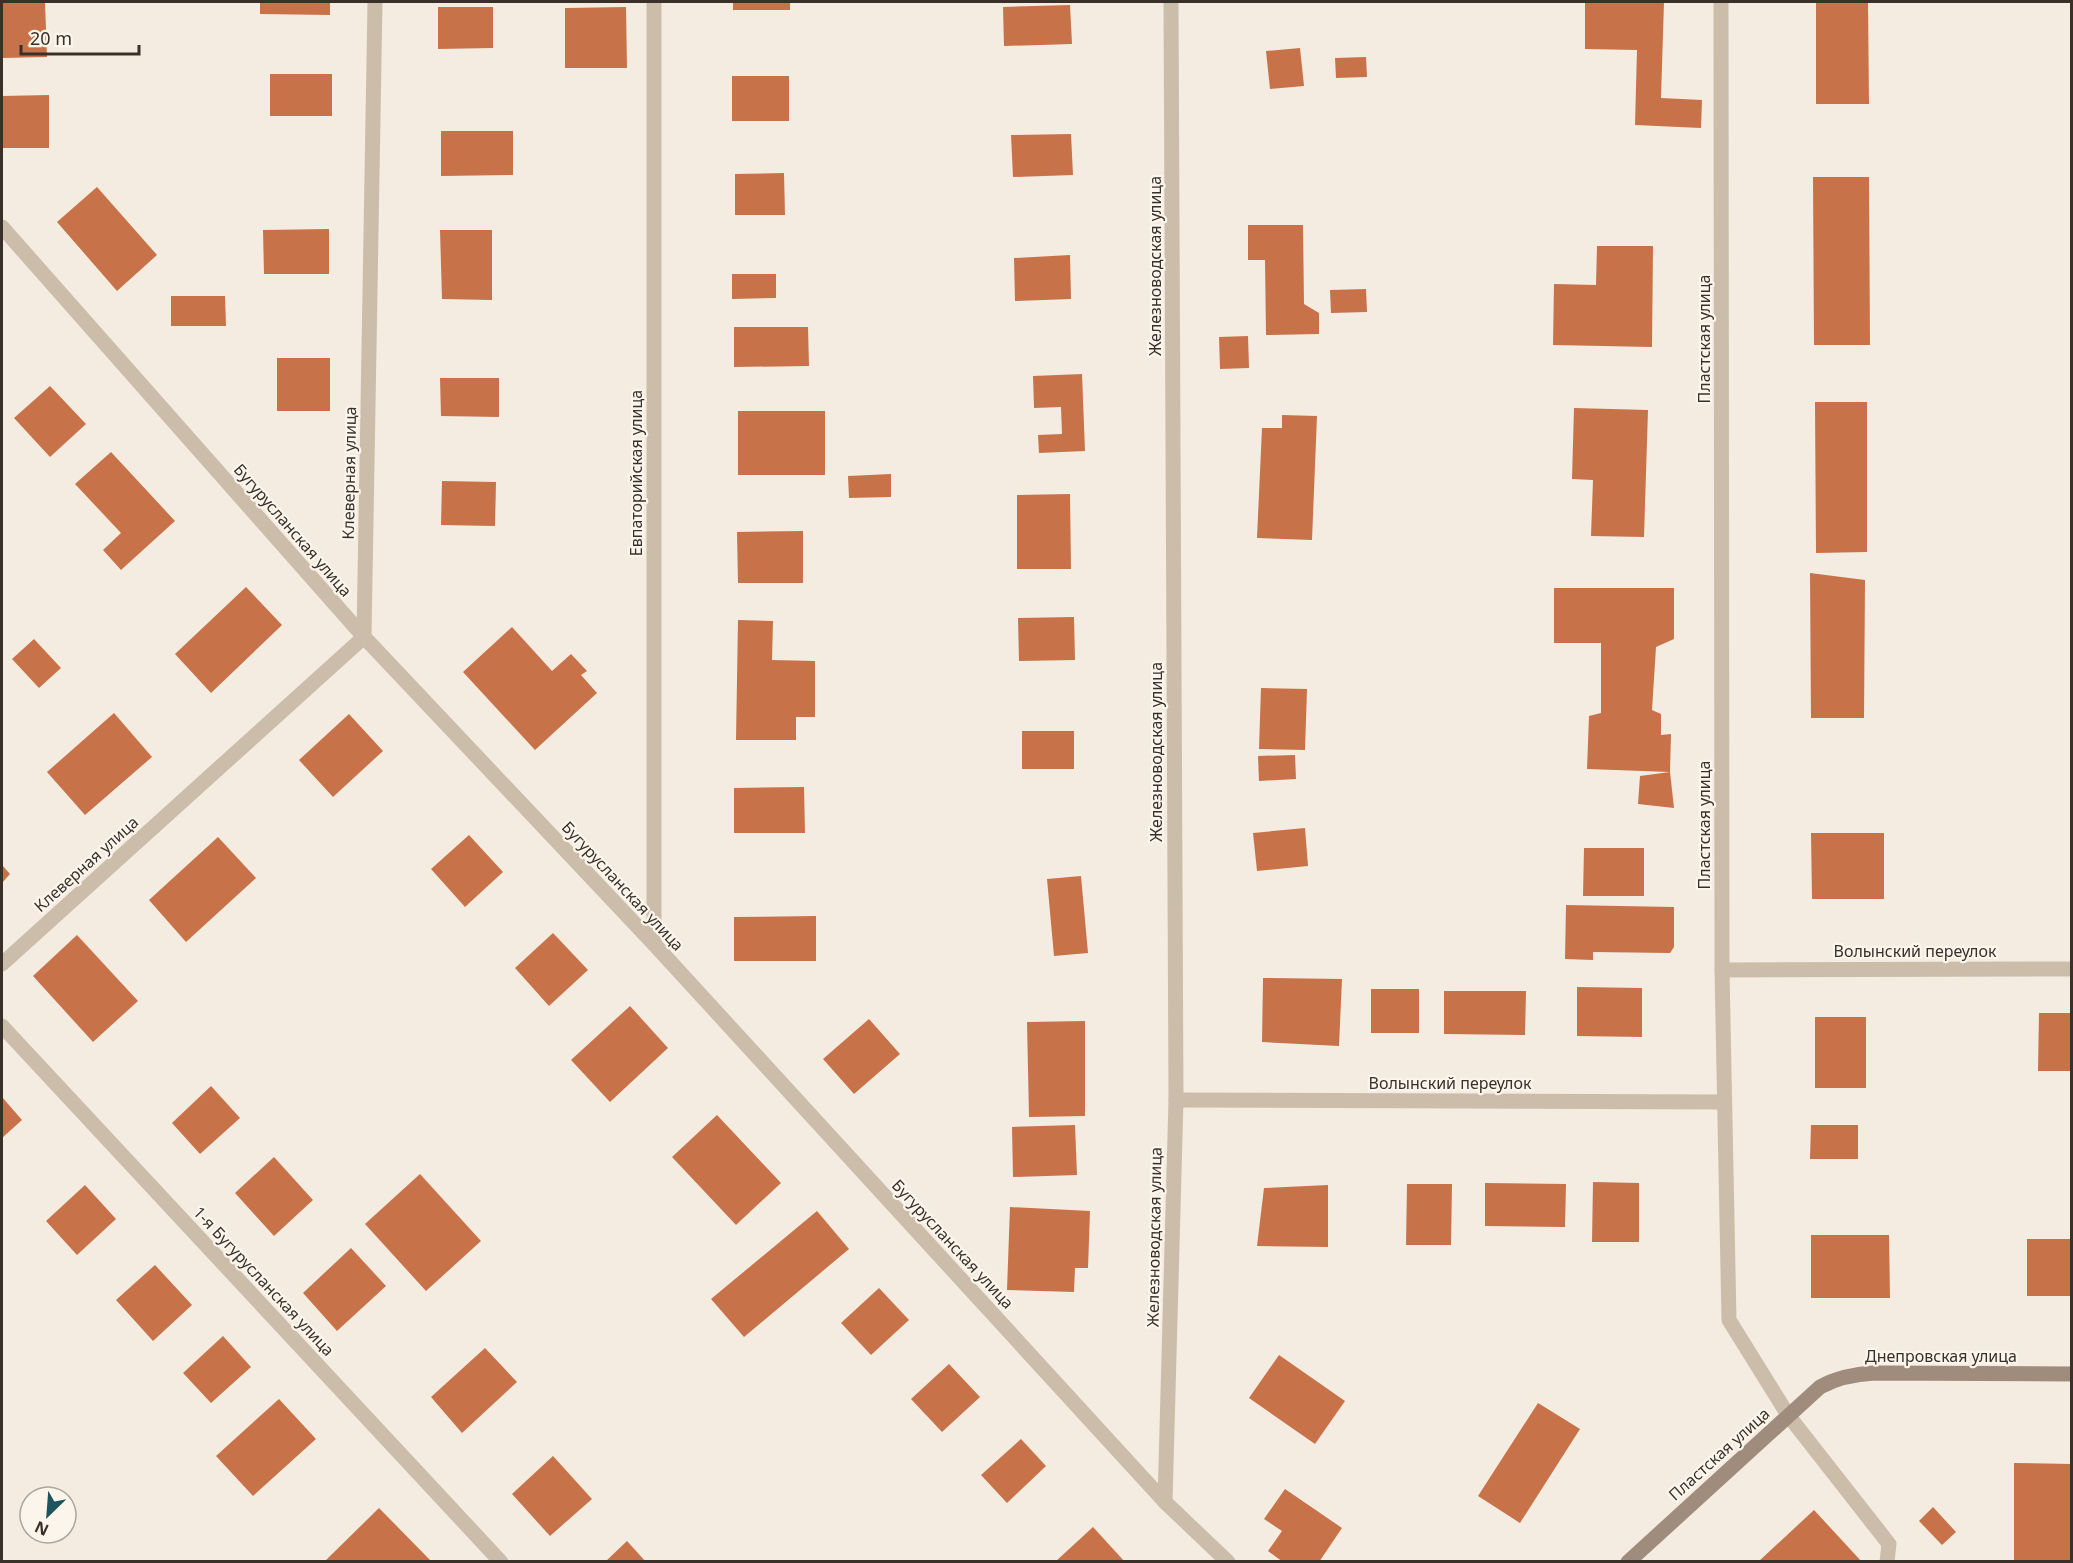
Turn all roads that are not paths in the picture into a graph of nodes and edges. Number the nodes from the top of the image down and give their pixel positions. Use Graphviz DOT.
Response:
graph roads {
  1 [pos="375,2"];
  2 [pos="654,2"];
  3 [pos="1172,2"];
  4 [pos="1721,2"];
  5 [pos="2,227"];
  6 [pos="364,638"];
  7 [pos="654,944"];
  8 [pos="2,964"];
  9 [pos="2072,969"];
  10 [pos="1722,970"];
  11 [pos="2,1026"];
  12 [pos="1176,1100"];
  13 [pos="1724,1102"];
  14 [pos="2072,1374"];
  15 [pos="1788,1415"];
  16 [pos="1165,1502"];
  17 [pos="501,1562"];
  18 [pos="1228,1562"];
  19 [pos="1628,1562"];
  20 [pos="1887,1562"];
  1 -- 6 [label="street, Клеверная улица"];
  2 -- 7 [label="street, Евпаторийская улица"];
  3 -- 12 [label="street, Железноводская улица"];
  4 -- 10 [label="street, Пластская улица"];
  5 -- 6 [label="street, Бугурусланская улица"];
  6 -- 7 [label="street, Бугурусланская улица"];
  6 -- 8 [label="street, Клеверная улица"];
  7 -- 16 [label="street, Бугурусланская улица"];
  9 -- 10 [label="street, Волынский переулок"];
  10 -- 13 [label="street, Пластская улица"];
  11 -- 17 [label="street, 1-я Бугурусланская улица"];
  12 -- 13 [label="street, Волынский переулок"];
  12 -- 16 [label="street, Железноводская улица"];
  13 -- 15 [label="street, Пластская улица"];
  14 -- 15 [label="street, Днепровская улица"];
  15 -- 19 [label="street, Пластская улица"];
  15 -- 20 [label="street"];
  16 -- 18 [label="street, Бугурусланская улица"];
}
